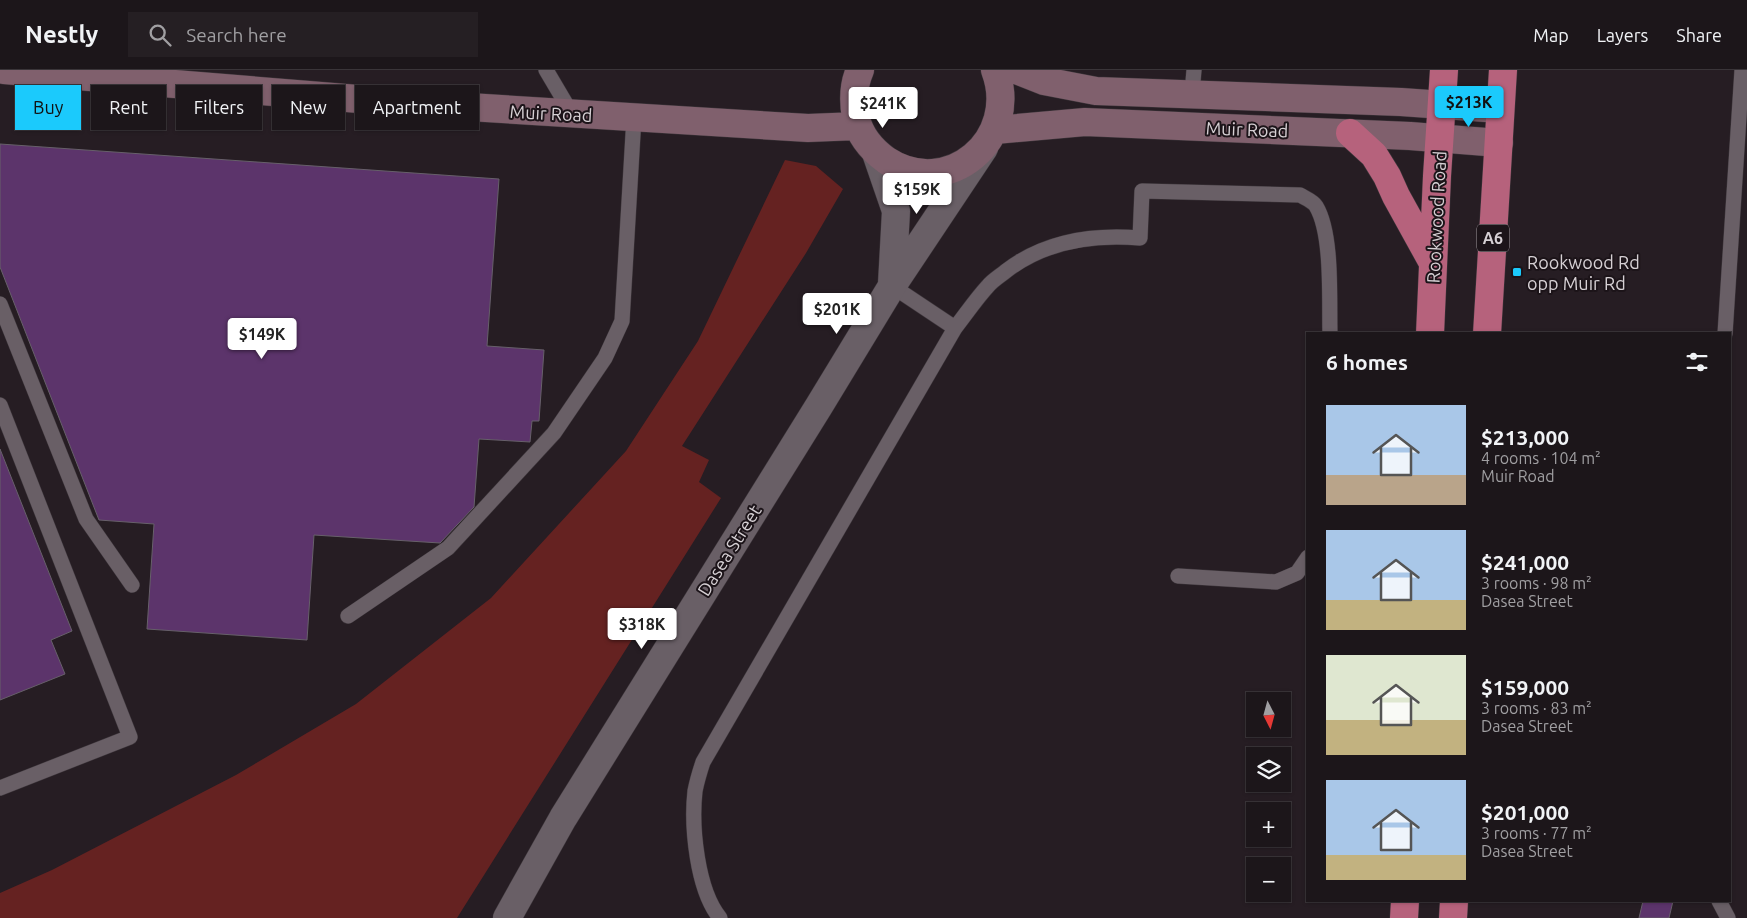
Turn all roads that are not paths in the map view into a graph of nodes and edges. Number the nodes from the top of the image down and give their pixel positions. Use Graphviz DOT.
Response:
graph roads {
  1 [pos="4,70"];
  2 [pos="546,70"];
  3 [pos="860,70"];
  4 [pos="995,70"];
  5 [pos="1016,70"];
  6 [pos="1444,70"];
  7 [pos="1502,70"];
  8 [pos="1742,70"];
  9 [pos="1193,82"];
  10 [pos="1442,105"];
  11 [pos="1500,109"];
  12 [pos="572,114"];
  13 [pos="634,117"];
  14 [pos="858,126"];
  15 [pos="1350,133"];
  16 [pos="990,137"];
  17 [pos="1440,138"];
  18 [pos="1499,143"];
  19 [pos="876,153"];
  20 [pos="1433,263"];
  21 [pos="892,286"];
  22 [pos="0,304"];
  23 [pos="955,328"];
  24 [pos="1330,332"];
  25 [pos="1430,332"];
  26 [pos="1487,332"];
  27 [pos="1725,332"];
  28 [pos="0,405"];
  29 [pos="1306,561"];
  30 [pos="1178,576"];
  31 [pos="132,585"];
  32 [pos="348,616"];
  33 [pos="0,788"];
  34 [pos="1405,902"];
  35 [pos="1454,902"];
  36 [pos="1720,902"];
  37 [pos="507,918"];
  38 [pos="720,918"];
  39 [pos="1404,918"];
  40 [pos="1453,918"];
  41 [pos="1728,918"];
  1 -- 12 [label="street, Muir Road"];
  2 -- 12 [label="lane"];
  3 -- 14 [label="street"];
  4 -- 16 [label="street"];
  5 -- 9 [label="street, Muir Road"];
  6 -- 10 [label="highway, Rookwood Road"];
  7 -- 11 [label="highway, A6"];
  8 -- 27 [label="lane"];
  9 -- 10 [label="street, Muir Road"];
  10 -- 11 [label="street, Muir Road"];
  10 -- 17 [label="highway, Rookwood Road"];
  11 -- 18 [label="highway, A6"];
  12 -- 13 [label="street, Muir Road"];
  13 -- 14 [label="street, Muir Road"];
  13 -- 32 [label="lane"];
  14 -- 19 [label="street"];
  15 -- 16 [label="street, Muir Road"];
  15 -- 17 [label="street, Muir Road"];
  15 -- 20 [label="highway"];
  16 -- 19 [label="street"];
  16 -- 21 [label="street, Dasea Street"];
  17 -- 18 [label="street, Muir Road"];
  17 -- 20 [label="highway, Rookwood Road"];
  18 -- 26 [label="highway, A6"];
  19 -- 21 [label="street, Dasea Street"];
  20 -- 25 [label="highway, Rookwood Road"];
  21 -- 23 [label="lane"];
  21 -- 37 [label="street, Dasea Street"];
  22 -- 31 [label="lane"];
  23 -- 24 [label="lane"];
  23 -- 38 [label="lane"];
  28 -- 33 [label="lane"];
  29 -- 30 [label="lane"];
  34 -- 39 [label="highway"];
  35 -- 40 [label="highway"];
  36 -- 41 [label="lane"];
}
